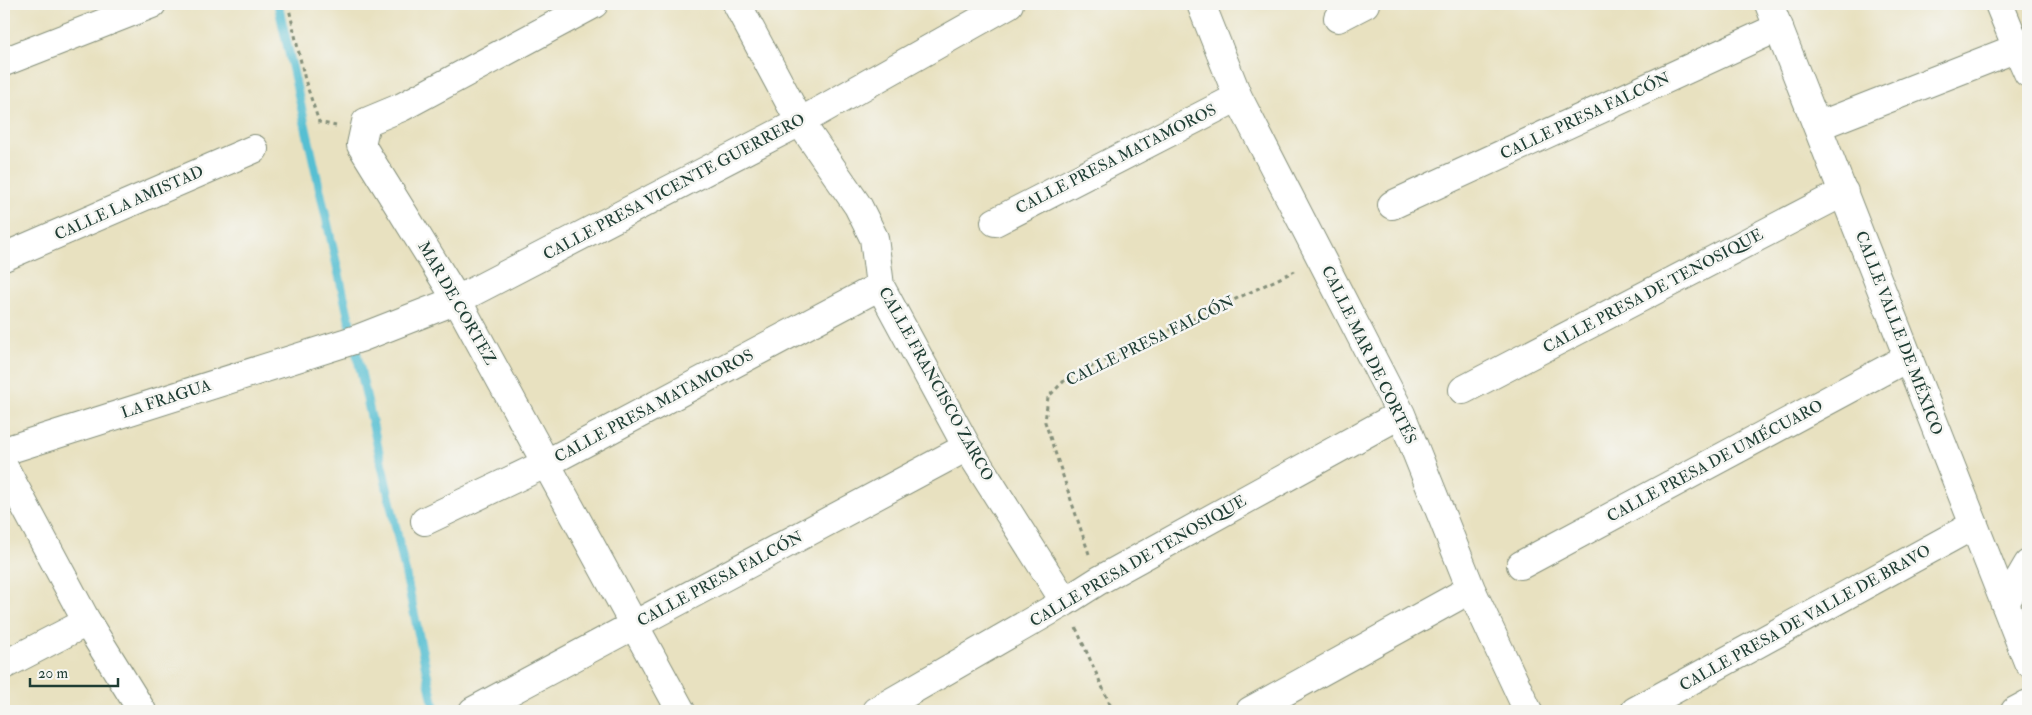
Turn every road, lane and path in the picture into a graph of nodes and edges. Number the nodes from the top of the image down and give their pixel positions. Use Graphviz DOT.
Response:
graph roads {
  1 [pos="152,4"];
  2 [pos="288,4"];
  3 [pos="594,4"];
  4 [pos="737,4"];
  5 [pos="1009,4"];
  6 [pos="1201,4"];
  7 [pos="1365,4"];
  8 [pos="1999,4"];
  9 [pos="1774,16"];
  10 [pos="1338,18"];
  11 [pos="2023,46"];
  12 [pos="4,62"];
  13 [pos="2028,73"];
  14 [pos="1238,97"];
  15 [pos="366,122"];
  16 [pos="800,122"];
  17 [pos="1818,126"];
  18 [pos="254,149"];
  19 [pos="1844,192"];
  20 [pos="1392,205"];
  21 [pos="995,222"];
  22 [pos="4,257"];
  23 [pos="1321,259"];
  24 [pos="880,286"];
  25 [pos="458,300"];
  26 [pos="329,346"];
  27 [pos="1909,357"];
  28 [pos="1463,390"];
  29 [pos="1401,414"];
  30 [pos="967,447"];
  31 [pos="4,451"];
  32 [pos="547,463"];
  33 [pos="4,468"];
  34 [pos="425,521"];
  35 [pos="1974,525"];
  36 [pos="2028,564"];
  37 [pos="1521,565"];
  38 [pos="1098,581"];
  39 [pos="1471,589"];
  40 [pos="1065,602"];
  41 [pos="2005,603"];
  42 [pos="87,622"];
  43 [pos="634,625"];
  44 [pos="2028,662"];
  45 [pos="4,665"];
  46 [pos="2028,704"];
  47 [pos="142,711"];
  48 [pos="474,711"];
  49 [pos="681,711"];
  50 [pos="876,711"];
  51 [pos="1113,711"];
  52 [pos="1250,711"];
  53 [pos="1528,711"];
  54 [pos="1635,711"];
  55 [pos="2015,711"];
  1 -- 12 [label="street"];
  2 -- 15 [label="path"];
  3 -- 15 [label="street"];
  4 -- 16 [label="street, CALLE FRANCISCO ZARCO"];
  5 -- 16 [label="street, CALLE PRESA VICENTE GUERRERO"];
  6 -- 14 [label="street, CALLE MAR DE CORTÉS"];
  7 -- 10 [label="street"];
  8 -- 11 [label="street"];
  9 -- 17 [label="street, CALLE VALLE DE MÉXICO"];
  9 -- 20 [label="street, CALLE PRESA FALCÓN"];
  11 -- 13 [label="street"];
  11 -- 17 [label="street"];
  14 -- 21 [label="street, CALLE PRESA MATAMOROS"];
  14 -- 23 [label="street, CALLE MAR DE CORTÉS"];
  15 -- 25 [label="street, MAR DE CORTEZ"];
  16 -- 24 [label="street, CALLE FRANCISCO ZARCO"];
  16 -- 25 [label="street, CALLE PRESA VICENTE GUERRERO"];
  17 -- 19 [label="street, CALLE VALLE DE MÉXICO"];
  18 -- 22 [label="street, CALLE LA AMISTAD"];
  19 -- 27 [label="street, CALLE VALLE DE MÉXICO"];
  19 -- 28 [label="street, CALLE PRESA DE TENOSIQUE"];
  23 -- 29 [label="street, CALLE MAR DE CORTÉS"];
  23 -- 38 [label="path, CALLE PRESA FALCÓN"];
  24 -- 30 [label="street, CALLE FRANCISCO ZARCO"];
  24 -- 32 [label="street, CALLE PRESA MATAMOROS"];
  25 -- 26 [label="street, CALLE PRESA VICENTE GUERRERO"];
  25 -- 32 [label="street, MAR DE CORTEZ"];
  26 -- 31 [label="street, LA FRAGUA"];
  27 -- 35 [label="street, CALLE VALLE DE MÉXICO"];
  27 -- 37 [label="street, CALLE PRESA DE UMÉCUARO"];
  29 -- 38 [label="street, CALLE PRESA DE TENOSIQUE"];
  29 -- 39 [label="street, CALLE MAR DE CORTÉS"];
  30 -- 40 [label="street, CALLE FRANCISCO ZARCO"];
  30 -- 43 [label="street, CALLE PRESA FALCÓN"];
  32 -- 34 [label="street, CALLE PRESA MATAMOROS"];
  32 -- 43 [label="street, MAR DE CORTEZ"];
  33 -- 42 [label="street"];
  35 -- 41 [label="street, CALLE VALLE DE MÉXICO"];
  35 -- 54 [label="street, CALLE PRESA DE VALLE DE BRAVO"];
  36 -- 41 [label="street"];
  38 -- 40 [label="street, CALLE PRESA DE TENOSIQUE"];
  39 -- 52 [label="street"];
  39 -- 53 [label="street, CALLE MAR DE CORTÉS"];
  40 -- 50 [label="street, CALLE PRESA DE TENOSIQUE"];
  40 -- 51 [label="path"];
  41 -- 44 [label="street, CALLE VALLE DE MÉXICO"];
  42 -- 45 [label="street"];
  42 -- 47 [label="street"];
  43 -- 48 [label="street, CALLE PRESA FALCÓN"];
  43 -- 49 [label="street, MAR DE CORTEZ"];
  46 -- 55 [label="street"];
}
